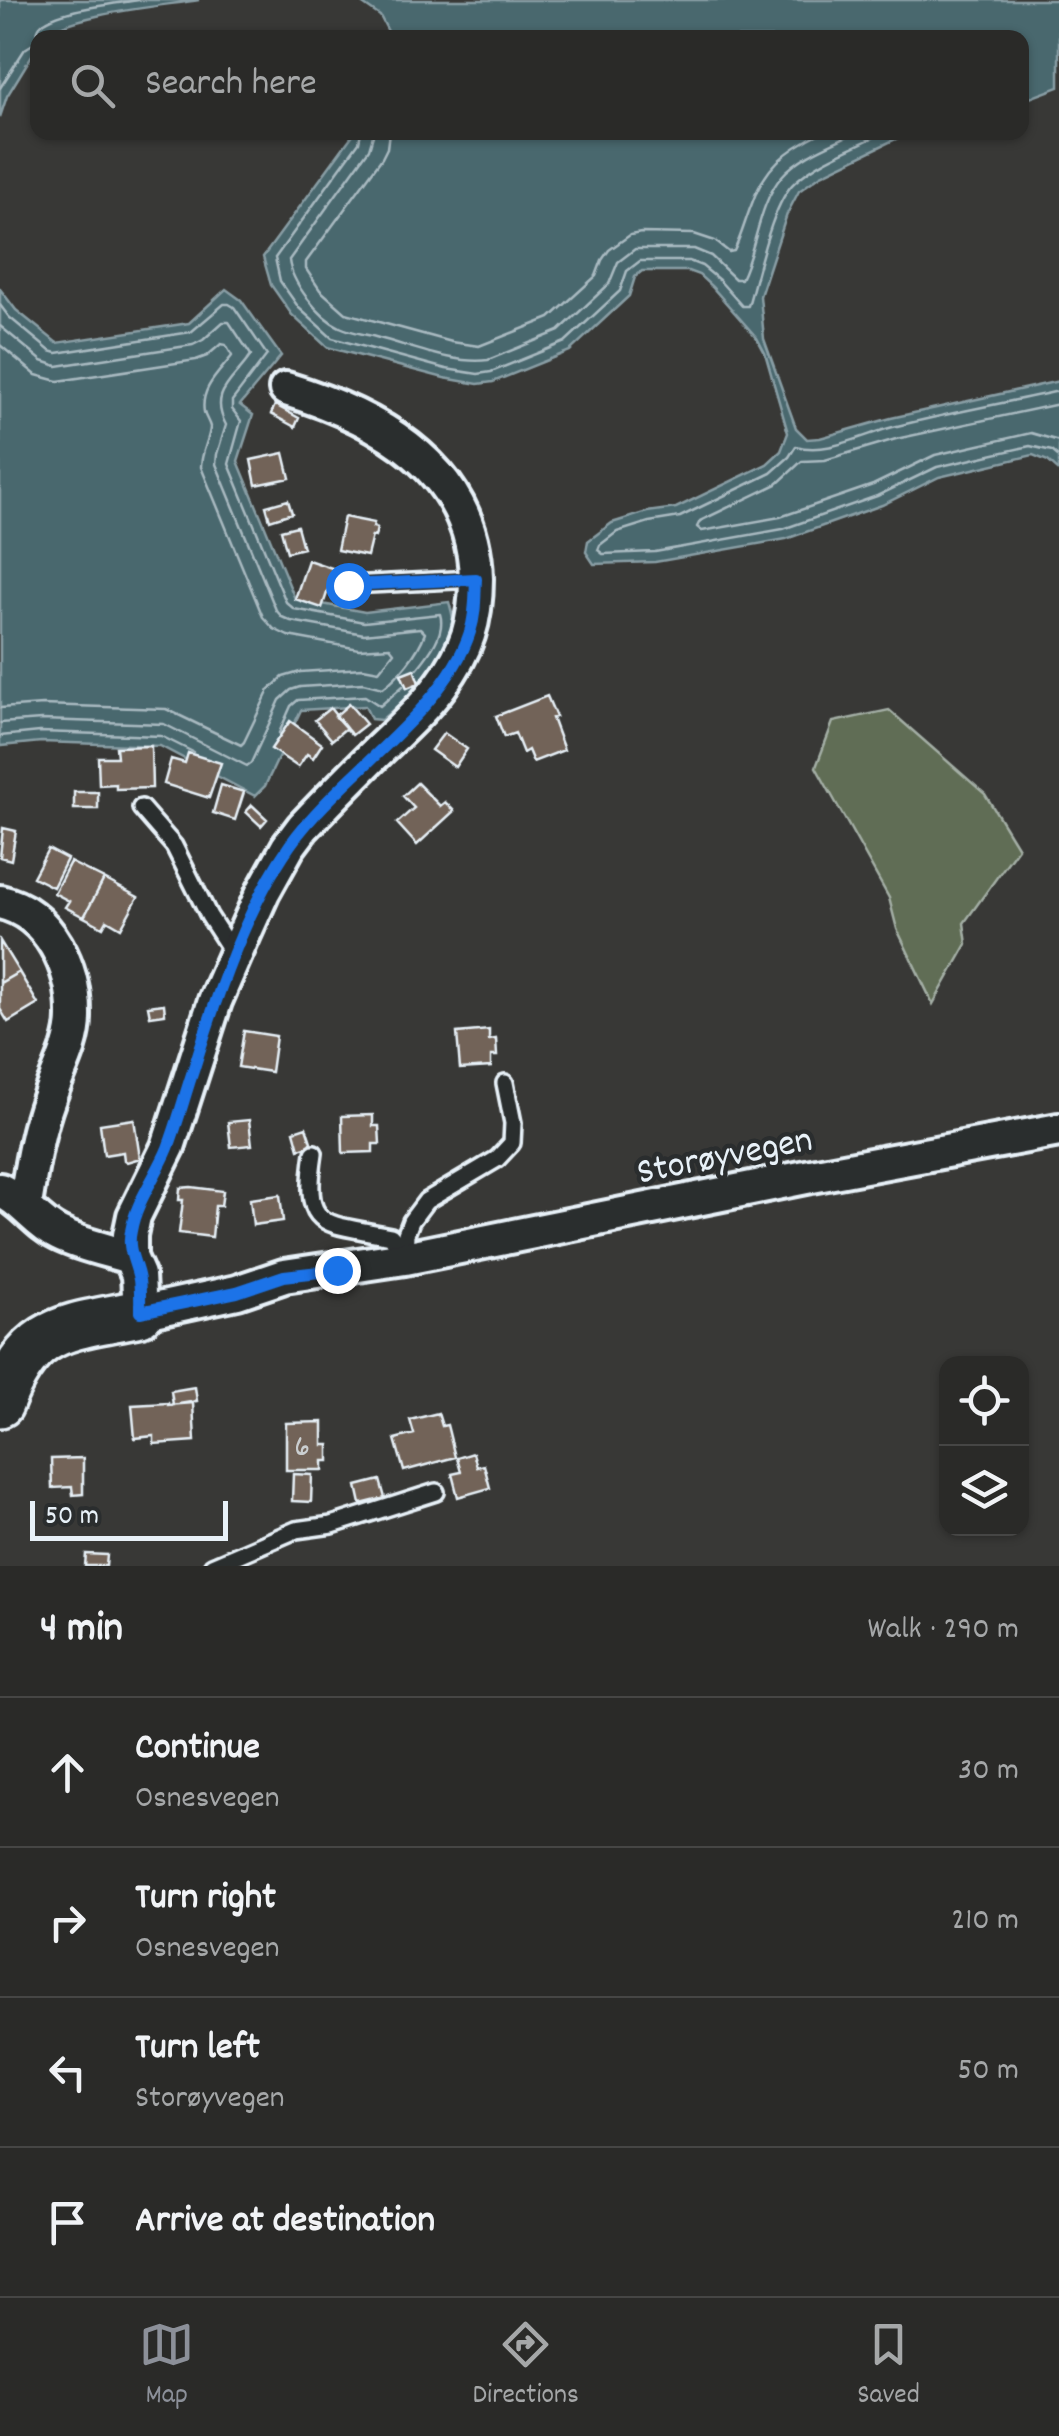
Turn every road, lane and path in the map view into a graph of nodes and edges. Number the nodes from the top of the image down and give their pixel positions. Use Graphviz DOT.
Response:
graph roads {
  1 [pos="286,389"];
  2 [pos="476,579"];
  3 [pos="348,585"];
  4 [pos="141,808"];
  5 [pos="0,902"];
  6 [pos="235,956"];
  7 [pos="505,1083"];
  8 [pos="1059,1130"];
  9 [pos="314,1153"];
  10 [pos="12,1198"];
  11 [pos="130,1257"];
  12 [pos="405,1258"];
  13 [pos="140,1312"];
  14 [pos="0,1404"];
  15 [pos="436,1492"];
  16 [pos="212,1566"];
  1 -- 2 [label="street"];
  2 -- 3 [label="lane"];
  2 -- 6 [label="street"];
  4 -- 6 [label="lane"];
  5 -- 10 [label="street"];
  6 -- 11 [label="street"];
  7 -- 12 [label="lane"];
  8 -- 12 [label="street, Storøyvegen"];
  9 -- 12 [label="lane"];
  10 -- 11 [label="street"];
  11 -- 13 [label="street"];
  12 -- 13 [label="street, Storøyvegen"];
  13 -- 14 [label="street"];
  15 -- 16 [label="lane"];
}
